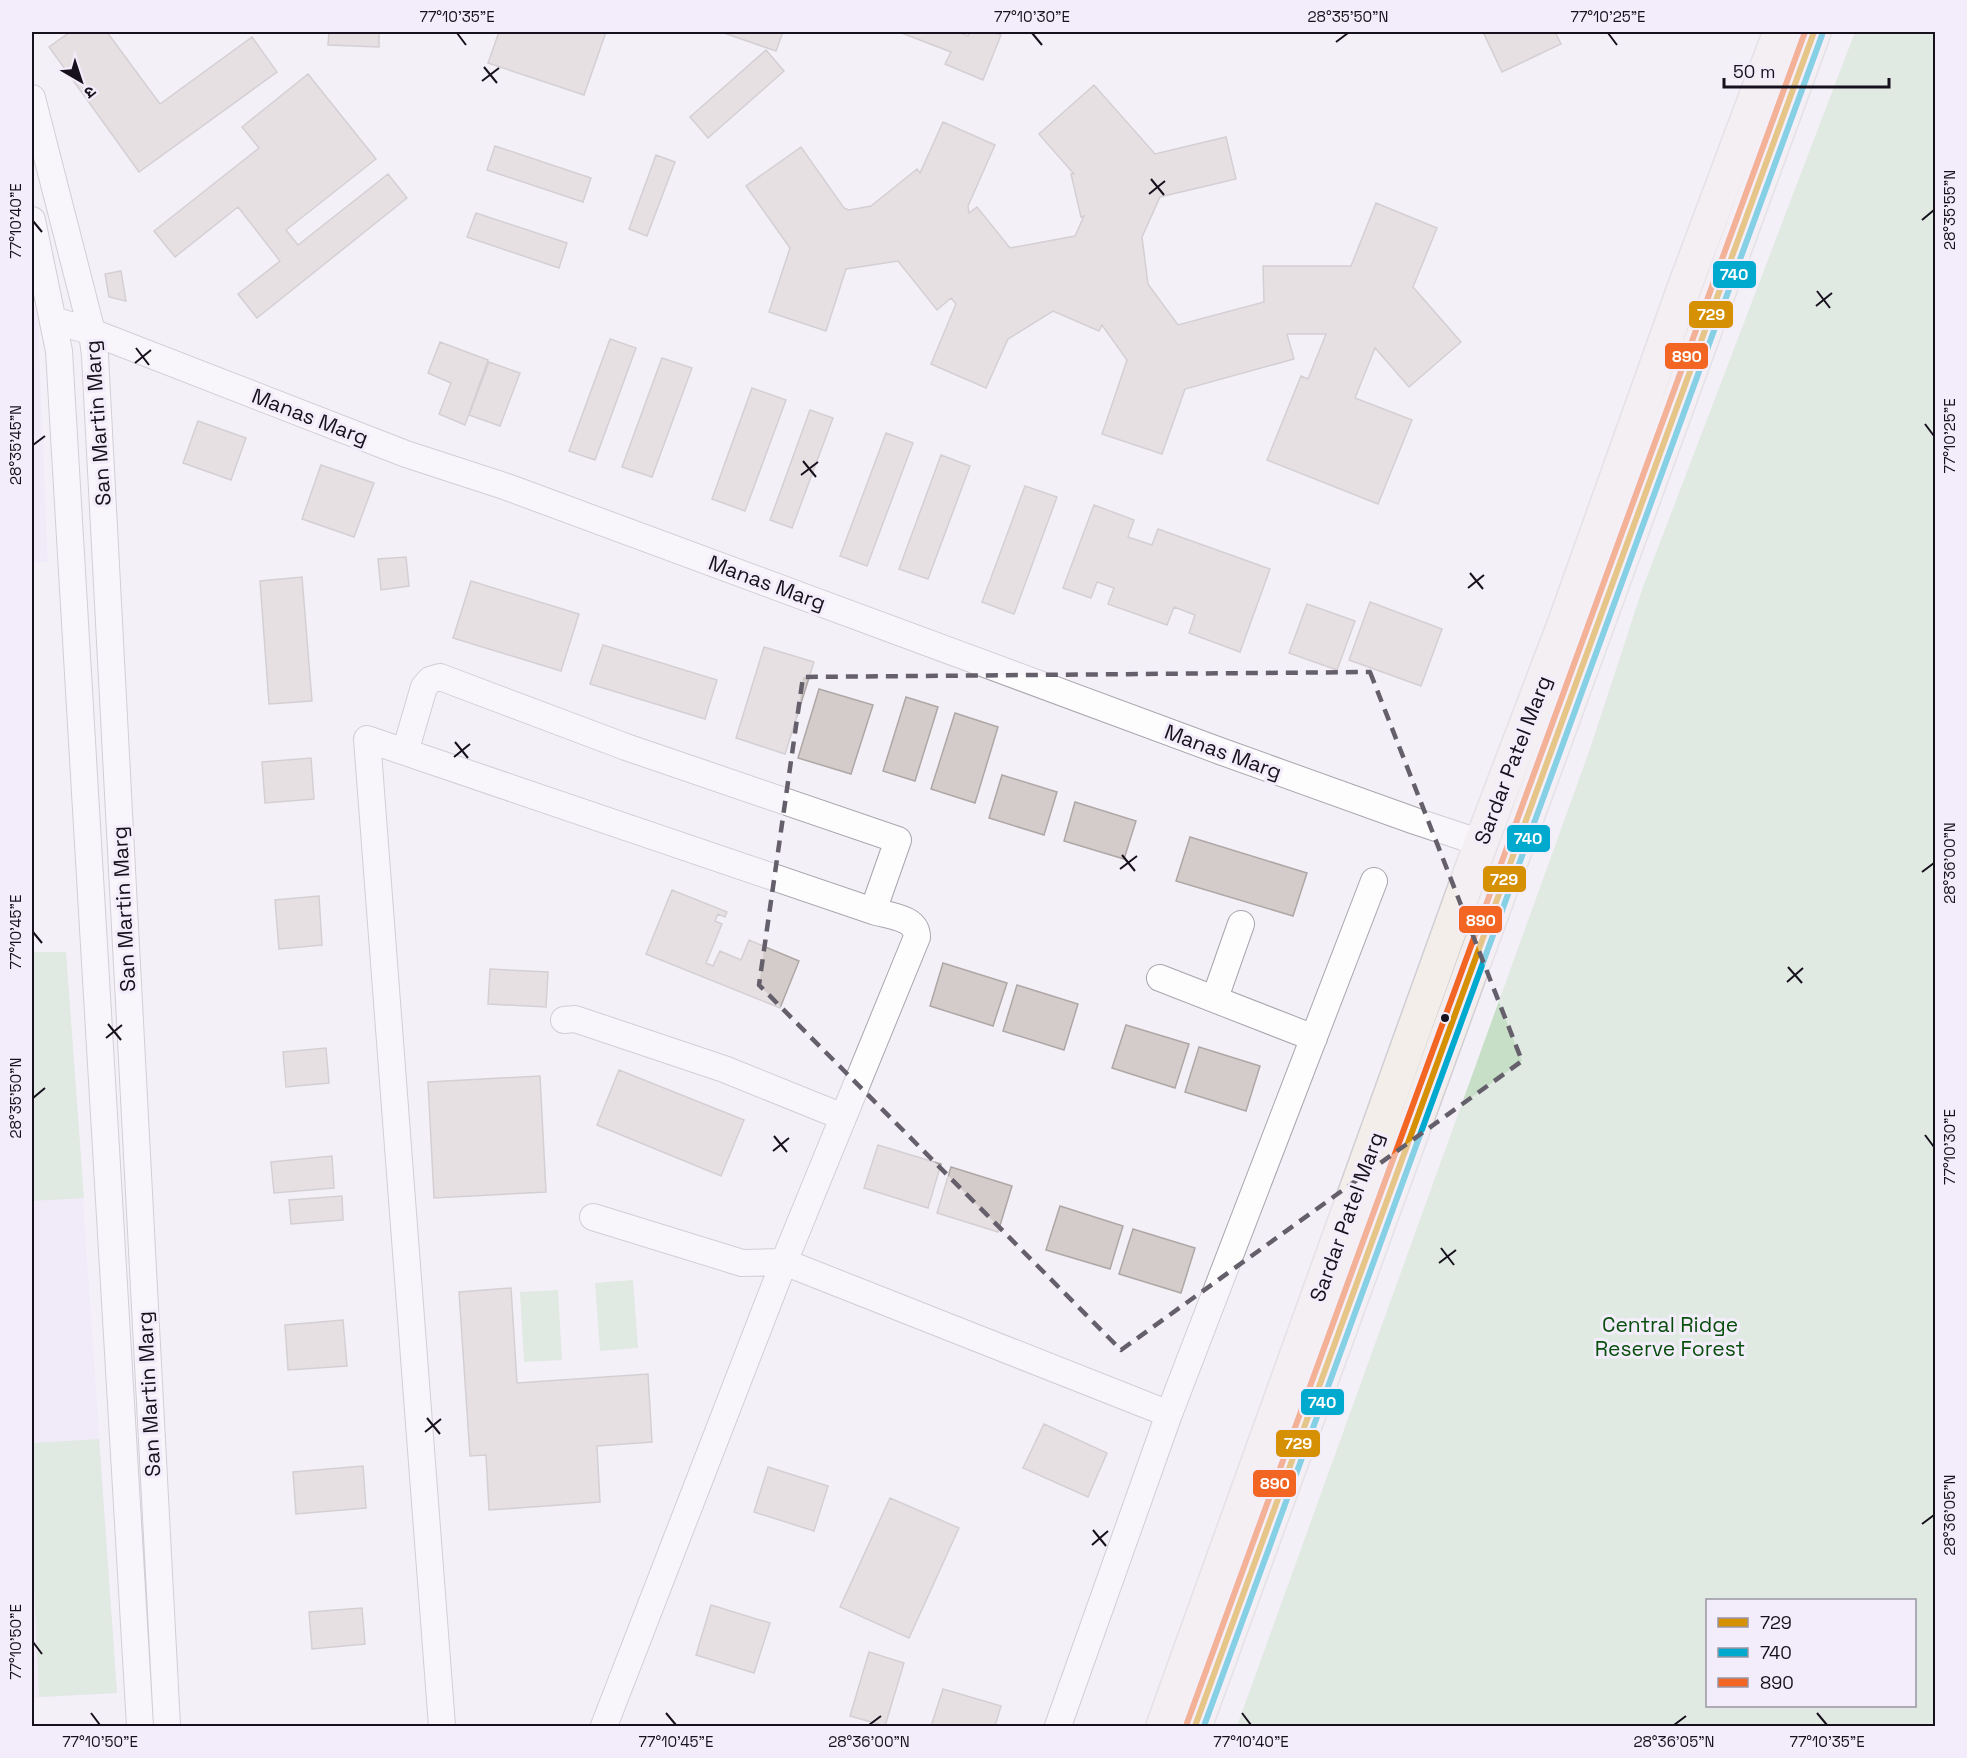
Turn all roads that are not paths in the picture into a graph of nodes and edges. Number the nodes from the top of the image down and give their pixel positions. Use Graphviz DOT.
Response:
graph roads {
  1 [pos="1780,32"];
  2 [pos="1814,32"];
  3 [pos="32,98"];
  4 [pos="32,220"];
  5 [pos="54,320"];
  6 [pos="92,332"];
  7 [pos="405,752"];
  8 [pos="1481,843"];
  9 [pos="1374,880"];
  10 [pos="873,912"];
  11 [pos="1241,924"];
  12 [pos="1160,978"];
  13 [pos="1215,998"];
  14 [pos="564,1020"];
  15 [pos="1314,1038"];
  16 [pos="843,1117"];
  17 [pos="593,1217"];
  18 [pos="784,1262"];
  19 [pos="1169,1414"];
  20 [pos="140,1726"];
  21 [pos="167,1726"];
  22 [pos="442,1726"];
  23 [pos="604,1726"];
  24 [pos="1058,1726"];
  25 [pos="1163,1726"];
  26 [pos="1195,1726"];
  1 -- 8 [label="main road, Sardar Patel Marg"];
  2 -- 26 [label="main road, Sardar Patel Marg"];
  3 -- 6 [label="street, San Martin Marg"];
  4 -- 5 [label="street, San Martin Marg"];
  5 -- 6 [label="street, Manas Marg"];
  5 -- 20 [label="street, San Martin Marg"];
  6 -- 8 [label="street, Manas Marg"];
  6 -- 21 [label="street, San Martin Marg"];
  7 -- 10 [label="street"];
  7 -- 10 [label="street"];
  7 -- 22 [label="street"];
  8 -- 25 [label="main road, Sardar Patel Marg"];
  9 -- 15 [label="street"];
  10 -- 16 [label="street"];
  11 -- 13 [label="street"];
  12 -- 13 [label="street"];
  13 -- 15 [label="street"];
  14 -- 16 [label="street"];
  15 -- 19 [label="street"];
  16 -- 18 [label="street"];
  17 -- 18 [label="street"];
  18 -- 19 [label="street"];
  18 -- 23 [label="street"];
  19 -- 24 [label="street"];
}
